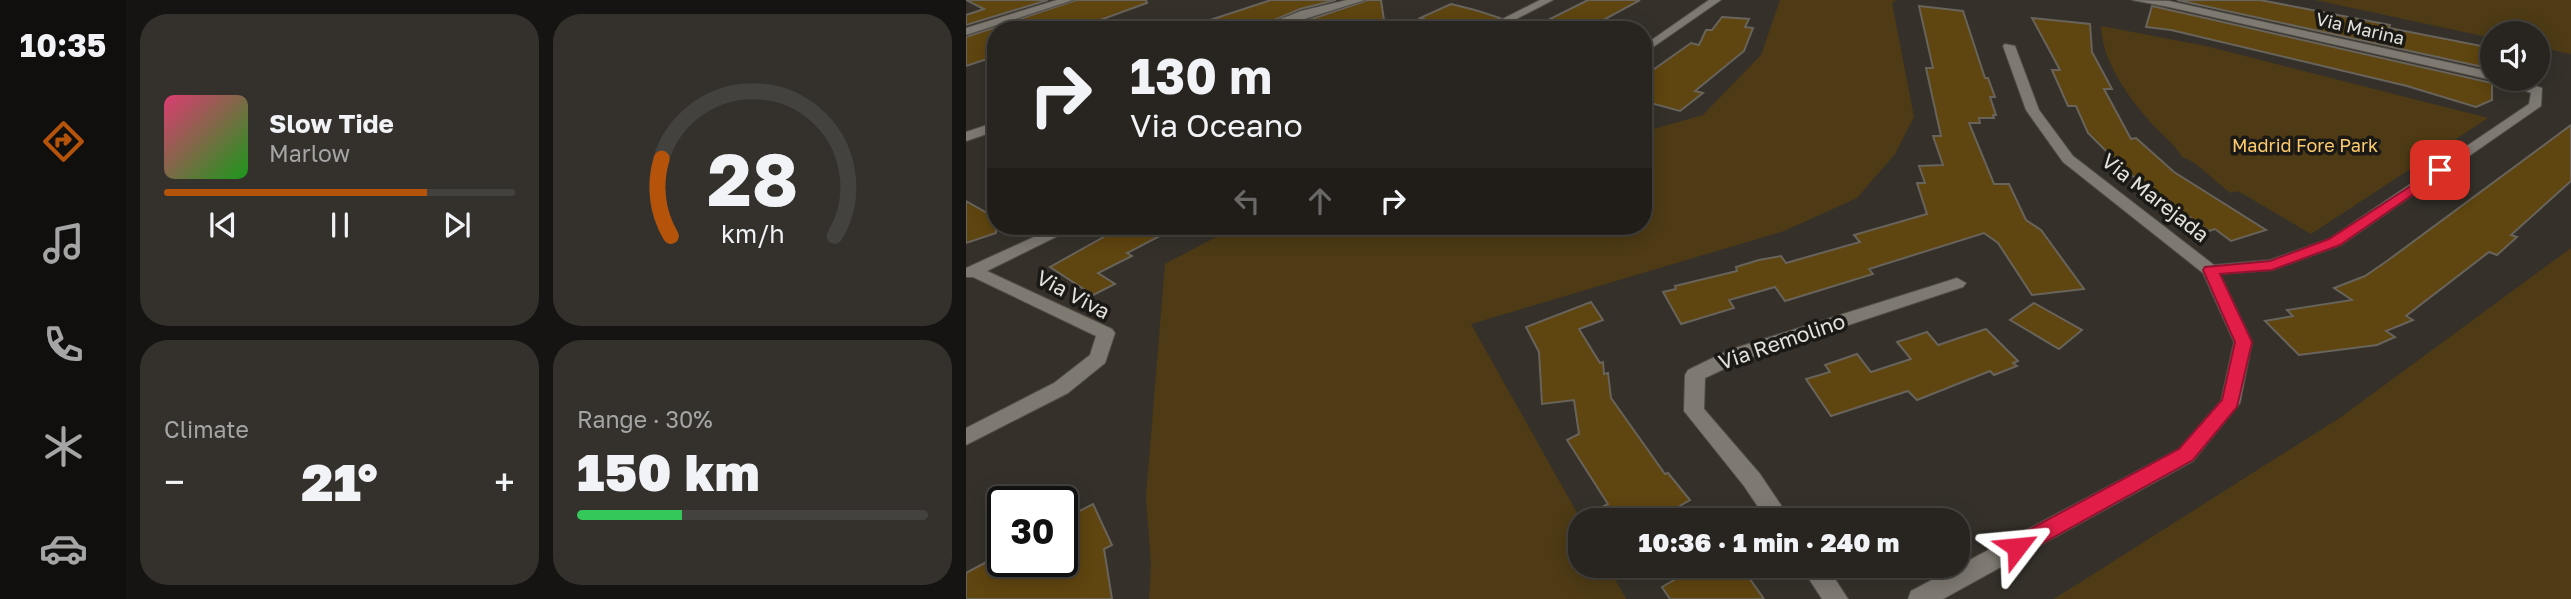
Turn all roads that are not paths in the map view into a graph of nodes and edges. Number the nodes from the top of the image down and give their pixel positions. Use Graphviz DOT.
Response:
graph roads {
  1 [pos="1068,0"];
  2 [pos="1360,0"];
  3 [pos="1517,0"];
  4 [pos="1716,0"];
  5 [pos="2137,0"];
  6 [pos="1544,2"];
  7 [pos="1001,21"];
  8 [pos="1283,21"];
  9 [pos="1505,21"];
  10 [pos="987,25"];
  11 [pos="966,32"];
  12 [pos="1652,45"];
  13 [pos="2009,46"];
  14 [pos="2480,73"];
  15 [pos="2538,91"];
  16 [pos="987,129"];
  17 [pos="966,137"];
  18 [pos="1051,235"];
  19 [pos="2210,270"];
  20 [pos="970,273"];
  21 [pos="1957,283"];
  22 [pos="966,437"];
  23 [pos="1772,508"];
  24 [pos="1821,578"];
  25 [pos="1836,599"];
  26 [pos="1920,599"];
  1 -- 7 [label="street"];
  2 -- 8 [label="street"];
  3 -- 6 [label="street"];
  4 -- 12 [label="street"];
  5 -- 14 [label="street, Via Marina"];
  6 -- 9 [label="street"];
  10 -- 11 [label="street"];
  13 -- 19 [label="street, Via Marejada"];
  15 -- 19 [label="street"];
  16 -- 17 [label="street"];
  18 -- 20 [label="street"];
  19 -- 26 [label="street, Via Marejada"];
  20 -- 22 [label="street, Via Viva"];
  21 -- 23 [label="street, Via Remolino"];
  24 -- 25 [label="street"];
}
